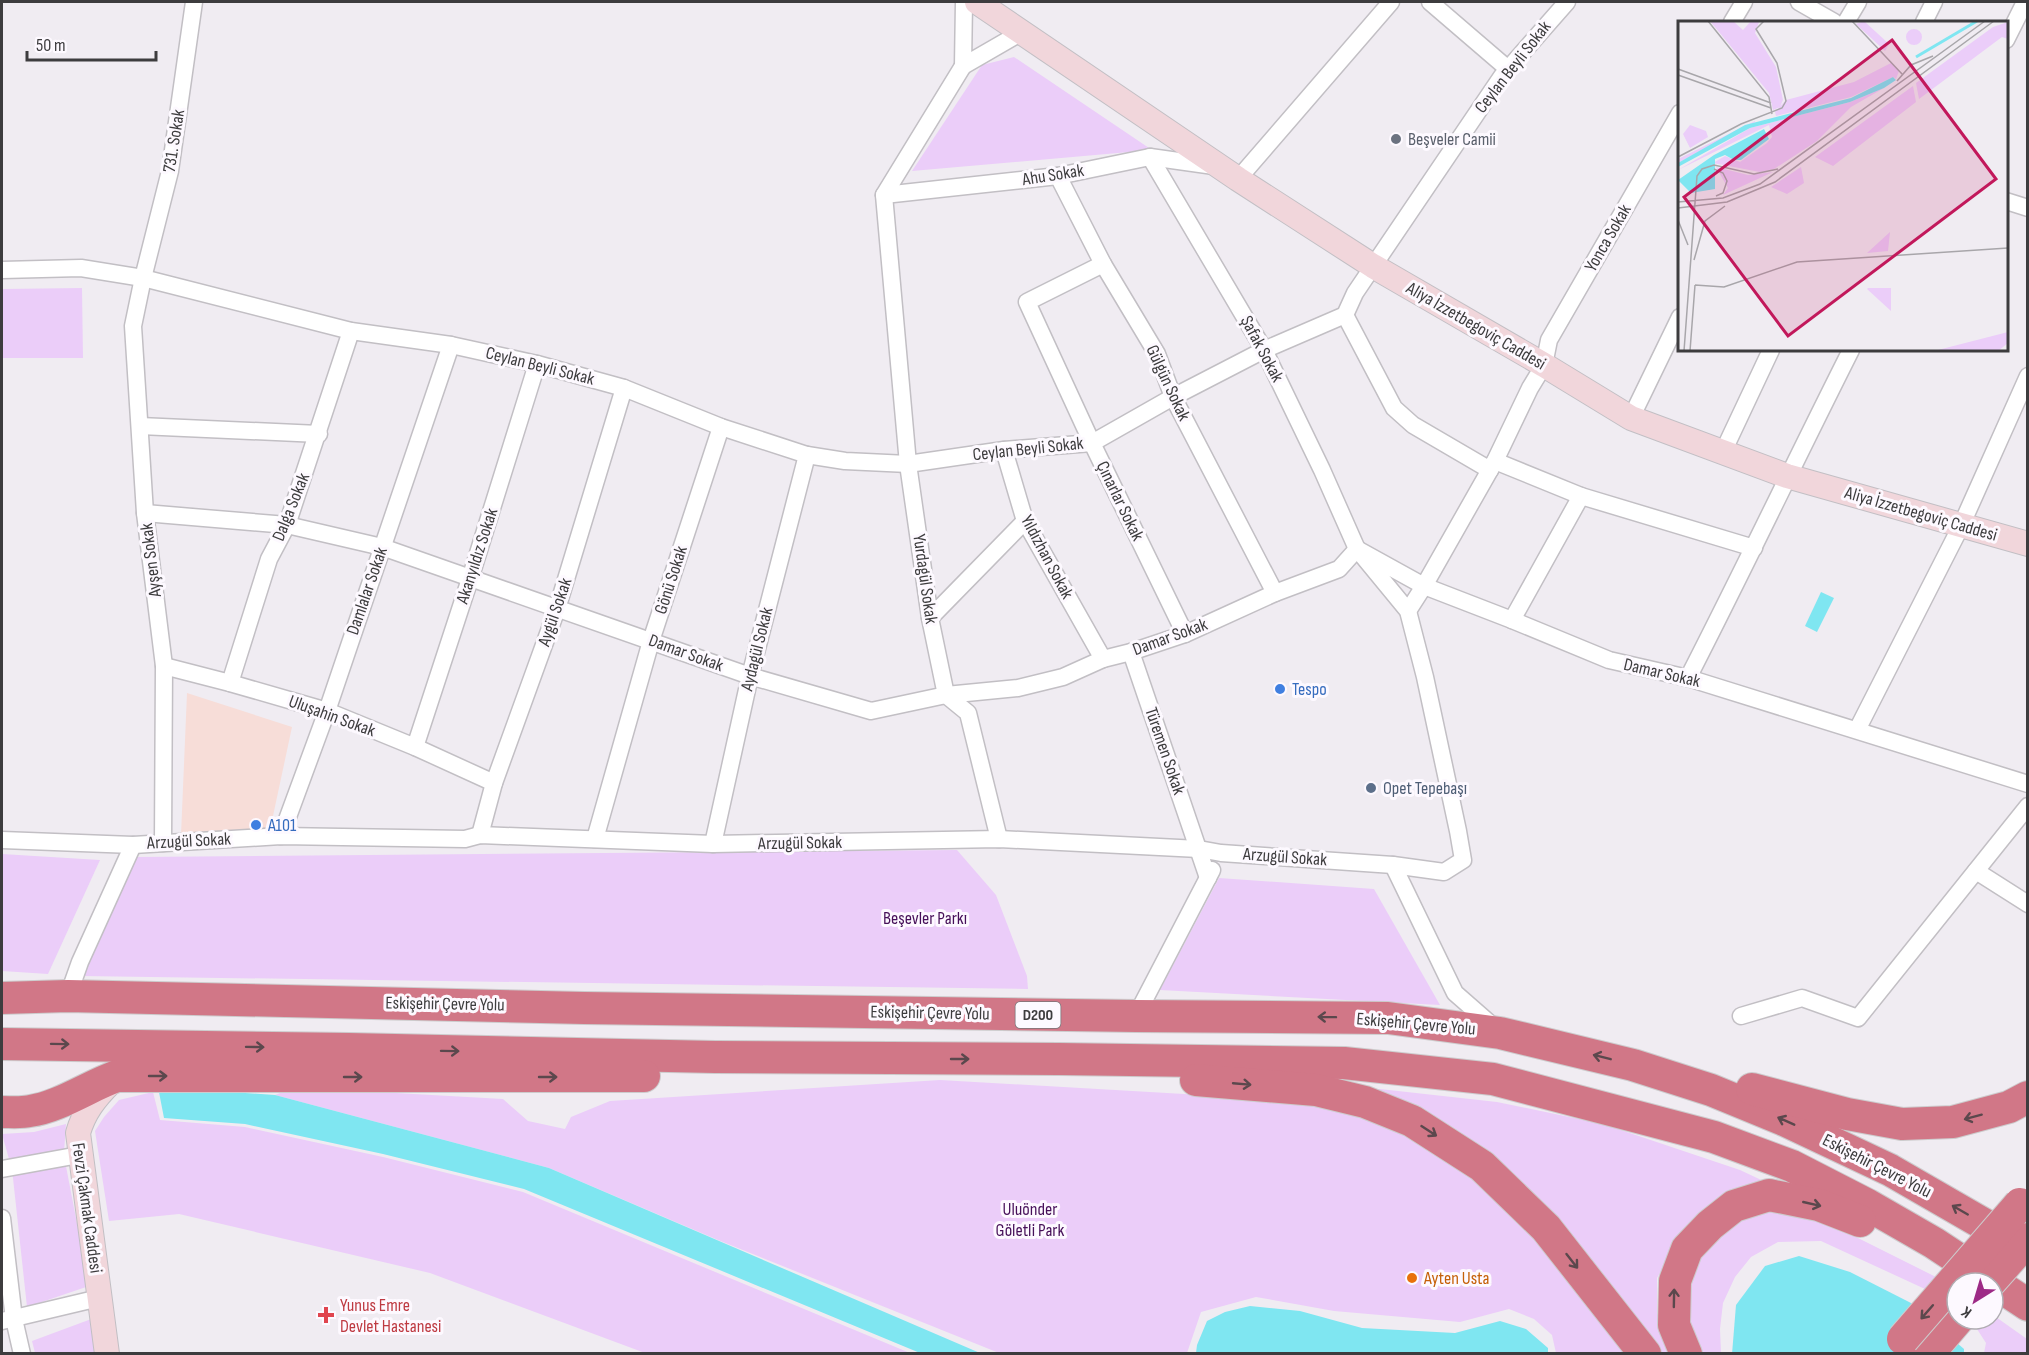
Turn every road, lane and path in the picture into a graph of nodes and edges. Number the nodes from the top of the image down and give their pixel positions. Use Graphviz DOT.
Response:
graph roads {
  1 [pos="194,2"];
  2 [pos="964,2"];
  3 [pos="977,2"];
  4 [pos="1391,2"];
  5 [pos="1430,2"];
  6 [pos="1567,2"];
  7 [pos="1744,2"];
  8 [pos="1799,2"];
  9 [pos="1858,2"];
  10 [pos="1934,2"];
  11 [pos="2025,2"];
  12 [pos="1733,21"];
  13 [pos="1832,21"];
  14 [pos="1847,21"];
  15 [pos="1924,21"];
  16 [pos="1023,32"];
  17 [pos="2008,38"];
  18 [pos="963,66"];
  19 [pos="1508,69"];
  20 [pos="1678,116"];
  21 [pos="1150,157"];
  22 [pos="1230,173"];
  23 [pos="1058,176"];
  24 [pos="884,195"];
  25 [pos="2008,201"];
  26 [pos="2028,208"];
  27 [pos="1103,264"];
  28 [pos="1372,266"];
  29 [pos="2,270"];
  30 [pos="143,278"];
  31 [pos="1345,315"];
  32 [pos="1678,321"];
  33 [pos="351,331"];
  34 [pos="451,345"];
  35 [pos="1264,350"];
  36 [pos="1771,351"];
  37 [pos="1850,351"];
  38 [pos="537,364"];
  39 [pos="1544,365"];
  40 [pos="2028,376"];
  41 [pos="624,388"];
  42 [pos="1173,398"];
  43 [pos="1631,418"];
  44 [pos="140,426"];
  45 [pos="722,427"];
  46 [pos="319,434"];
  47 [pos="1092,443"];
  48 [pos="1004,450"];
  49 [pos="1723,452"];
  50 [pos="807,455"];
  51 [pos="908,464"];
  52 [pos="1492,465"];
  53 [pos="1787,476"];
  54 [pos="1581,496"];
  55 [pos="145,513"];
  56 [pos="1025,521"];
  57 [pos="287,525"];
  58 [pos="1961,526"];
  59 [pos="2028,544"];
  60 [pos="382,547"];
  61 [pos="1754,548"];
  62 [pos="1357,549"];
  63 [pos="470,579"];
  64 [pos="1424,586"];
  65 [pos="1275,593"];
  66 [pos="557,609"];
  67 [pos="1408,611"];
  68 [pos="930,618"];
  69 [pos="1512,620"];
  70 [pos="1185,634"];
  71 [pos="651,641"];
  72 [pos="1131,652"];
  73 [pos="1103,659"];
  74 [pos="164,666"];
  75 [pos="750,676"];
  76 [pos="1688,678"];
  77 [pos="230,683"];
  78 [pos="946,694"];
  79 [pos="327,711"];
  80 [pos="1857,730"];
  81 [pos="415,747"];
  82 [pos="494,783"];
  83 [pos="2028,784"];
  84 [pos="2028,806"];
  85 [pos="480,835"];
  86 [pos="281,836"];
  87 [pos="595,839"];
  88 [pos="999,839"];
  89 [pos="2,840"];
  90 [pos="163,843"];
  91 [pos="713,844"];
  92 [pos="133,845"];
  93 [pos="1198,849"];
  94 [pos="1221,853"];
  95 [pos="1393,865"];
  96 [pos="1976,871"];
  97 [pos="1208,878"];
  98 [pos="2028,904"];
  99 [pos="68,996"];
  100 [pos="2,998"];
  101 [pos="1741,1016"];
  102 [pos="1136,1017"];
  103 [pos="1500,1033"];
  104 [pos="2,1044"];
  105 [pos="927,1058"];
  106 [pos="1059,1059"];
  107 [pos="1633,1065"];
  108 [pos="117,1076"];
  109 [pos="2028,1097"];
  110 [pos="2,1112"];
  111 [pos="79,1155"];
  112 [pos="2,1169"];
  113 [pos="2024,1200"];
  114 [pos="2,1218"];
  115 [pos="2028,1239"];
  116 [pos="2028,1251"];
  117 [pos="1949,1271"];
  118 [pos="2000,1271"];
  119 [pos="99,1298"];
  120 [pos="2018,1305"];
  121 [pos="8,1320"];
  122 [pos="1947,1331"];
  123 [pos="22,1353"];
  124 [pos="107,1353"];
  125 [pos="1644,1353"];
  126 [pos="1686,1353"];
  127 [pos="1889,1353"];
  128 [pos="1928,1353"];
  1 -- 30 [label="street, 731. Sokak"];
  2 -- 18 [label="street"];
  3 -- 16 [label="street, Aliya İzzetbegoviç Caddesi"];
  4 -- 22 [label="street"];
  5 -- 19 [label="street"];
  6 -- 19 [label="street, Ceylan Beyli Sokak"];
  7 -- 12 [label="street"];
  8 -- 13 [label="street"];
  9 -- 14 [label="street"];
  10 -- 15 [label="street"];
  11 -- 17 [label="street"];
  16 -- 18 [label="street"];
  16 -- 22 [label="street, Aliya İzzetbegoviç Caddesi"];
  18 -- 24 [label="street"];
  19 -- 28 [label="street, Ceylan Beyli Sokak"];
  20 -- 39 [label="street, Yonca Sokak"];
  21 -- 22 [label="street, Ahu Sokak"];
  21 -- 23 [label="street, Ahu Sokak"];
  21 -- 35 [label="street, Şafak Sokak"];
  22 -- 28 [label="street, Aliya İzzetbegoviç Caddesi"];
  23 -- 24 [label="street, Ahu Sokak"];
  23 -- 27 [label="street, Gülgün Sokak"];
  24 -- 51 [label="street, Yurdagül Sokak"];
  25 -- 26 [label="street"];
  27 -- 42 [label="street, Gülgün Sokak"];
  27 -- 47 [label="street, Çınarlar Sokak"];
  28 -- 31 [label="street, Ceylan Beyli Sokak"];
  28 -- 39 [label="street, Aliya İzzetbegoviç Caddesi"];
  29 -- 30 [label="street, Ceylan Beyli Sokak"];
  30 -- 33 [label="street, Ceylan Beyli Sokak"];
  30 -- 44 [label="street, Ayşen Sokak"];
  31 -- 35 [label="street, Ceylan Beyli Sokak"];
  31 -- 52 [label="street"];
  32 -- 43 [label="street"];
  33 -- 34 [label="street, Ceylan Beyli Sokak"];
  33 -- 46 [label="street, Dalga Sokak"];
  34 -- 38 [label="street, Ceylan Beyli Sokak"];
  34 -- 60 [label="street, Damlalar Sokak"];
  35 -- 42 [label="street, Ceylan Beyli Sokak"];
  35 -- 62 [label="street, Şafak Sokak"];
  36 -- 49 [label="street"];
  37 -- 53 [label="street"];
  38 -- 41 [label="street, Ceylan Beyli Sokak"];
  38 -- 63 [label="street, Akanyıldız Sokak"];
  39 -- 43 [label="street, Aliya İzzetbegoviç Caddesi"];
  39 -- 52 [label="street, Yonca Sokak"];
  40 -- 58 [label="street"];
  41 -- 45 [label="street, Ceylan Beyli Sokak"];
  41 -- 66 [label="street, Aygül Sokak"];
  42 -- 47 [label="street, Ceylan Beyli Sokak"];
  42 -- 65 [label="street, Gülgün Sokak"];
  43 -- 49 [label="street, Aliya İzzetbegoviç Caddesi"];
  44 -- 46 [label="street"];
  44 -- 55 [label="street, Ayşen Sokak"];
  45 -- 50 [label="street, Ceylan Beyli Sokak"];
  45 -- 71 [label="street, Gönü Sokak"];
  46 -- 57 [label="street, Dalga Sokak"];
  47 -- 48 [label="street, Ceylan Beyli Sokak"];
  47 -- 70 [label="street, Çınarlar Sokak"];
  48 -- 51 [label="street, Ceylan Beyli Sokak"];
  48 -- 56 [label="street, Yıldızhan Sokak"];
  49 -- 53 [label="street, Aliya İzzetbegoviç Caddesi"];
  50 -- 51 [label="street, Ceylan Beyli Sokak"];
  50 -- 75 [label="street, Aydagül Sokak"];
  51 -- 68 [label="street, Yurdagül Sokak"];
  52 -- 54 [label="street"];
  52 -- 64 [label="street, Yonca Sokak"];
  53 -- 58 [label="street, Aliya İzzetbegoviç Caddesi"];
  53 -- 61 [label="street"];
  54 -- 61 [label="street"];
  54 -- 69 [label="street"];
  55 -- 57 [label="street, Damar Sokak"];
  55 -- 74 [label="street, Ayşen Sokak"];
  56 -- 68 [label="street"];
  56 -- 73 [label="street, Yıldızhan Sokak"];
  57 -- 60 [label="street, Damar Sokak"];
  57 -- 77 [label="street, Dalga Sokak"];
  58 -- 59 [label="street, Aliya İzzetbegoviç Caddesi"];
  58 -- 80 [label="street"];
  60 -- 63 [label="street, Damar Sokak"];
  60 -- 79 [label="street, Damlalar Sokak"];
  61 -- 76 [label="street"];
  62 -- 64 [label="street, Damar Sokak"];
  62 -- 65 [label="street, Damar Sokak"];
  62 -- 67 [label="street, Şafak Sokak"];
  63 -- 66 [label="street, Damar Sokak"];
  63 -- 81 [label="street, Akanyıldız Sokak"];
  64 -- 67 [label="street, Yonca Sokak"];
  64 -- 69 [label="street, Damar Sokak"];
  65 -- 70 [label="street, Damar Sokak"];
  66 -- 71 [label="street, Damar Sokak"];
  66 -- 82 [label="street, Aygül Sokak"];
  67 -- 95 [label="street, Arzugül Sokak"];
  68 -- 78 [label="street, Yurdagül Sokak"];
  69 -- 76 [label="street, Damar Sokak"];
  70 -- 72 [label="street, Damar Sokak"];
  71 -- 75 [label="street, Damar Sokak"];
  71 -- 87 [label="street, Gönü Sokak"];
  72 -- 73 [label="street, Damar Sokak"];
  72 -- 93 [label="street, Türemen Sokak"];
  73 -- 78 [label="street, Damar Sokak"];
  74 -- 77 [label="street, Uluşahin Sokak"];
  74 -- 90 [label="street, Ayşen Sokak"];
  75 -- 78 [label="street, Damar Sokak"];
  75 -- 91 [label="street, Aydagül Sokak"];
  76 -- 80 [label="street, Damar Sokak"];
  77 -- 79 [label="street, Uluşahin Sokak"];
  78 -- 88 [label="street"];
  79 -- 81 [label="street, Uluşahin Sokak"];
  79 -- 86 [label="street, Damlalar Sokak"];
  80 -- 83 [label="street, Damar Sokak"];
  81 -- 82 [label="street, Uluşahin Sokak"];
  82 -- 85 [label="street, Aygül Sokak"];
  84 -- 96 [label="street"];
  85 -- 86 [label="street, Arzugül Sokak"];
  85 -- 87 [label="street, Arzugül Sokak"];
  86 -- 90 [label="street, Arzugül Sokak"];
  87 -- 91 [label="street, Arzugül Sokak"];
  88 -- 91 [label="street, Arzugül Sokak"];
  88 -- 93 [label="street, Arzugül Sokak"];
  89 -- 92 [label="street, Arzugül Sokak"];
  90 -- 92 [label="street, Arzugül Sokak"];
  92 -- 99 [label="street"];
  93 -- 94 [label="street, Arzugül Sokak"];
  93 -- 97 [label="street, Türemen Sokak"];
  94 -- 95 [label="street, Arzugül Sokak"];
  94 -- 97 [label="street"];
  95 -- 103 [label="street"];
  96 -- 98 [label="street"];
  96 -- 101 [label="street"];
  97 -- 102 [label="street"];
  99 -- 100 [label="highway, Eskişehir Çevre Yolu / D200"];
  99 -- 102 [label="highway, Eskişehir Çevre Yolu / D200"];
  103 -- 102 [label="highway, Eskişehir Çevre Yolu / D200, one-way"];
  107 -- 103 [label="highway, Eskişehir Çevre Yolu / D200, one-way"];
  104 -- 105 [label="highway, one-way"];
  105 -- 106 [label="highway, one-way"];
  108 -- 105 [label="highway, one-way"];
  106 -- 120 [label="highway"];
  106 -- 125 [label="highway, one-way"];
  109 -- 107 [label="highway, one-way"];
  116 -- 107 [label="highway, Eskişehir Çevre Yolu / D200, one-way"];
  108 -- 110 [label="highway"];
  108 -- 111 [label="street, Fevzi Çakmak Caddesi"];
  111 -- 112 [label="street"];
  111 -- 119 [label="street, Fevzi Çakmak Caddesi"];
  113 -- 127 [label="highway, one-way, bridge"];
  114 -- 121 [label="street"];
  115 -- 118 [label="highway, bridge"];
  126 -- 117 [label="highway, one-way"];
  119 -- 121 [label="street"];
  119 -- 124 [label="street, Fevzi Çakmak Caddesi"];
  121 -- 123 [label="street"];
  122 -- 128 [label="highway"];
}
